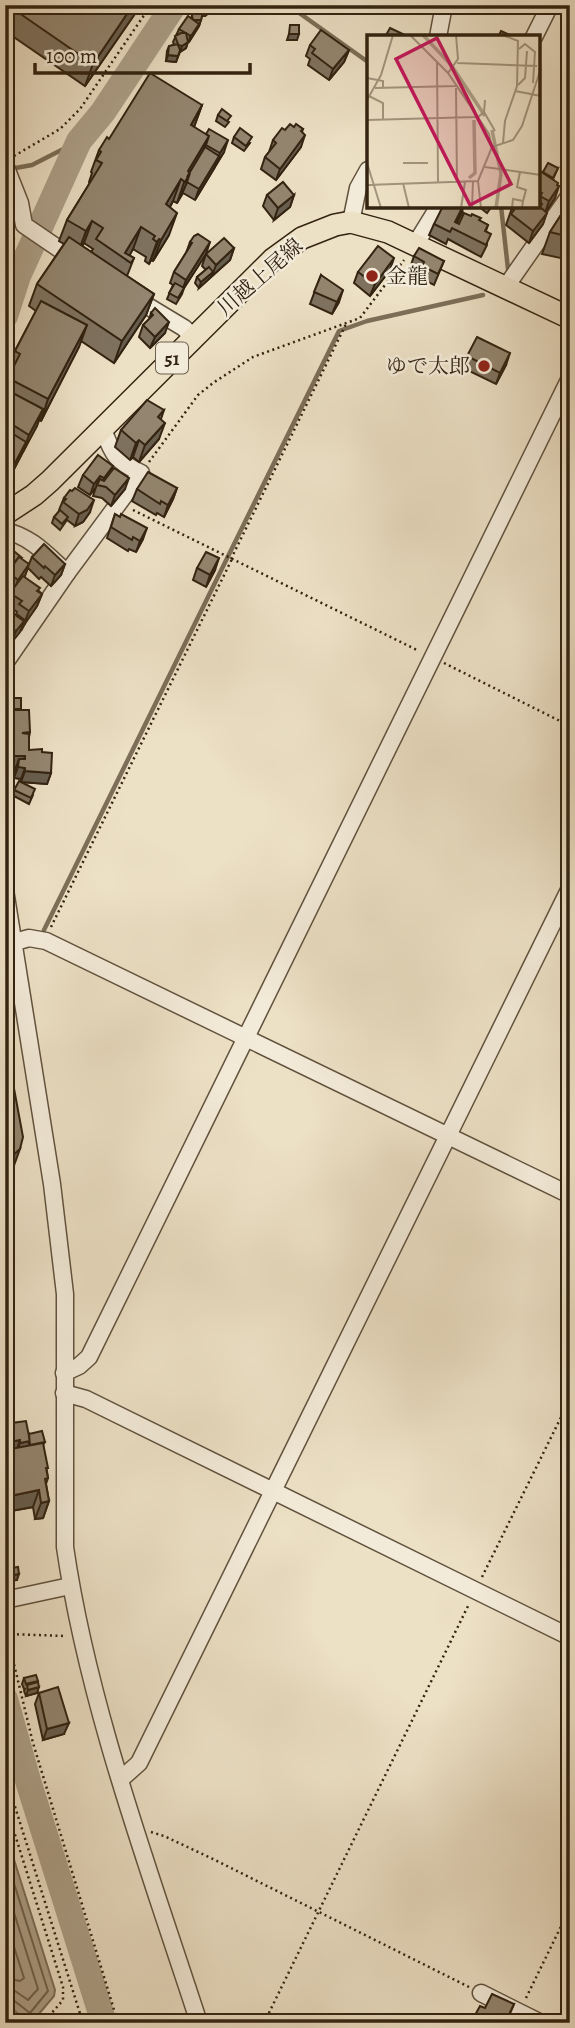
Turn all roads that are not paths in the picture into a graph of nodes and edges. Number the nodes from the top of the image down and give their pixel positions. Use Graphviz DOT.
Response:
graph roads {
  1 [pos="444,5"];
  2 [pos="550,5"];
  3 [pos="438,35"];
  4 [pos="535,35"];
  5 [pos="7,168"];
  6 [pos="367,173"];
  7 [pos="570,195"];
  8 [pos="438,208"];
  9 [pos="351,222"];
  10 [pos="415,245"];
  11 [pos="88,268"];
  12 [pos="505,288"];
  13 [pos="119,289"];
  14 [pos="570,318"];
  15 [pos="193,337"];
  16 [pos="570,378"];
  17 [pos="103,429"];
  18 [pos="5,514"];
  19 [pos="5,531"];
  20 [pos="67,573"];
  21 [pos="5,663"];
  22 [pos="570,888"];
  23 [pos="5,890"];
  24 [pos="11,931"];
  25 [pos="246,1037"];
  26 [pos="447,1135"];
  27 [pos="570,1195"];
  28 [pos="64,1373"];
  29 [pos="64,1393"];
  30 [pos="273,1492"];
  31 [pos="70,1586"];
  32 [pos="5,1600"];
  33 [pos="570,1637"];
  34 [pos="121,1779"];
  35 [pos="481,1993"];
  36 [pos="199,2023"];
  37 [pos="541,2023"];
  1 -- 3 [label="street"];
  2 -- 4 [label="street"];
  5 -- 11 [label="street"];
  6 -- 9 [label="street"];
  7 -- 12 [label="street"];
  8 -- 10 [label="street"];
  9 -- 10 [label="main road"];
  9 -- 15 [label="main road, 川越上尾線 / 51"];
  10 -- 12 [label="main road"];
  12 -- 14 [label="main road"];
  13 -- 15 [label="street"];
  15 -- 17 [label="main road, 川越上尾線 / 51"];
  16 -- 25 [label="street"];
  17 -- 18 [label="main road, 川越上尾線 / 51"];
  17 -- 20 [label="street"];
  19 -- 20 [label="street"];
  20 -- 21 [label="street"];
  22 -- 26 [label="street"];
  23 -- 24 [label="street"];
  24 -- 25 [label="street"];
  24 -- 28 [label="street"];
  25 -- 26 [label="street"];
  25 -- 28 [label="street"];
  26 -- 27 [label="street"];
  26 -- 30 [label="street"];
  28 -- 29 [label="street"];
  29 -- 30 [label="street"];
  29 -- 31 [label="street"];
  30 -- 33 [label="street"];
  30 -- 34 [label="street"];
  31 -- 32 [label="street"];
  31 -- 34 [label="street"];
  34 -- 36 [label="street"];
  35 -- 37 [label="street"];
}
